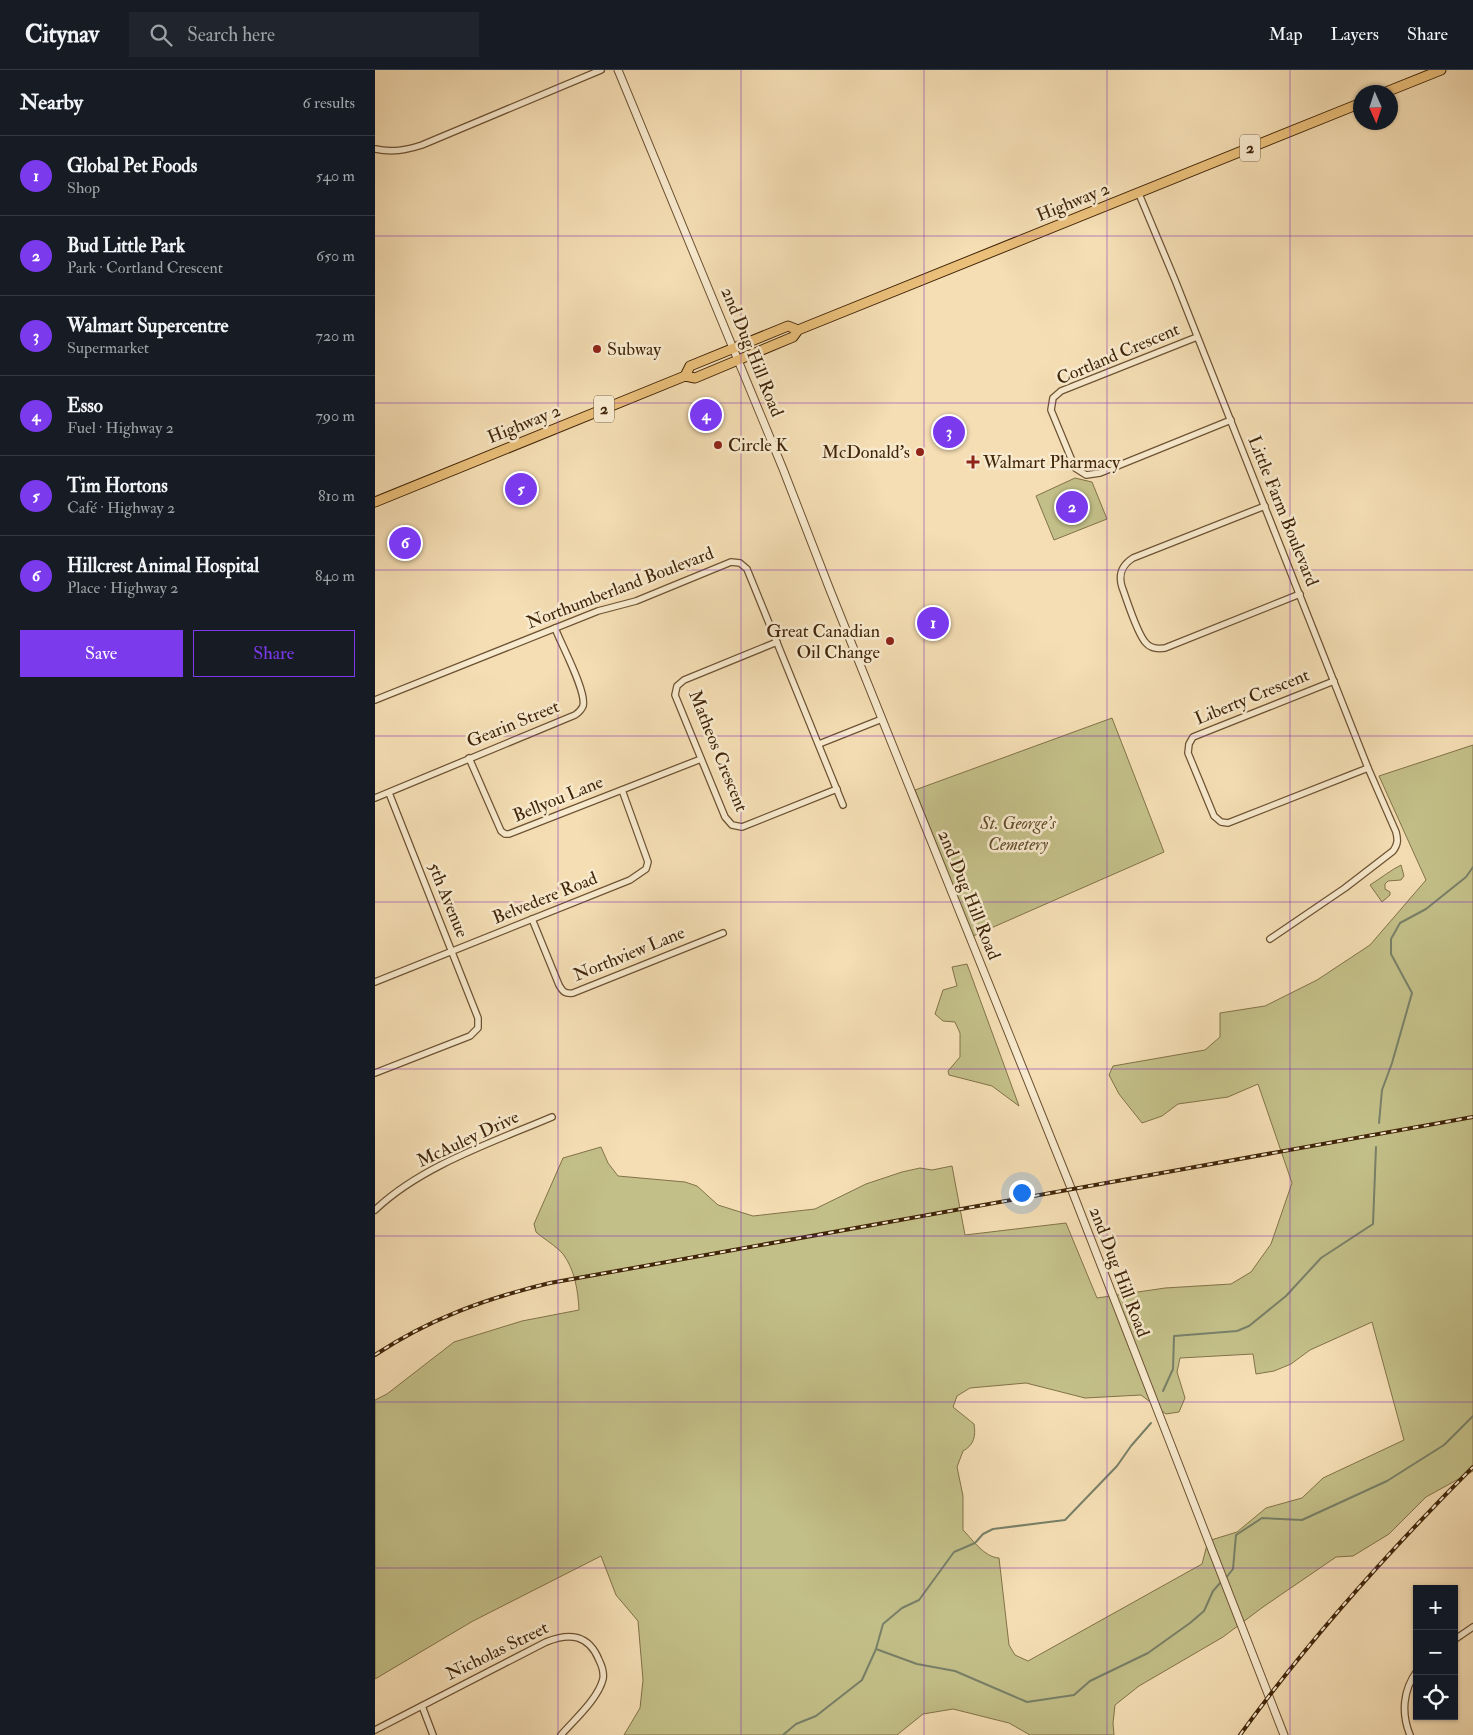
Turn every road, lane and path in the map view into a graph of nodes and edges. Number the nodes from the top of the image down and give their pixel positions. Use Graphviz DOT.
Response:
graph roads {
  1 [pos="601,70"];
  2 [pos="618,70"];
  3 [pos="1441,70"];
  4 [pos="1398,87"];
  5 [pos="1353,106"];
  6 [pos="375,149"];
  7 [pos="1139,194"];
  8 [pos="798,330"];
  9 [pos="1197,337"];
  10 [pos="734,348"];
  11 [pos="739,359"];
  12 [pos="685,376"];
  13 [pos="1231,420"];
  14 [pos="375,502"];
  15 [pos="1265,506"];
  16 [pos="1300,594"];
  17 [pos="555,628"];
  18 [pos="777,642"];
  19 [pos="1334,681"];
  20 [pos="375,700"];
  21 [pos="882,719"];
  22 [pos="819,744"];
  23 [pos="469,758"];
  24 [pos="701,759"];
  25 [pos="1368,768"];
  26 [pos="837,789"];
  27 [pos="622,790"];
  28 [pos="389,793"];
  29 [pos="375,798"];
  30 [pos="843,805"];
  31 [pos="532,919"];
  32 [pos="723,933"];
  33 [pos="1270,939"];
  34 [pos="452,952"];
  35 [pos="375,982"];
  36 [pos="375,1073"];
  37 [pos="552,1117"];
  38 [pos="375,1210"];
  39 [pos="1473,1627"];
  40 [pos="1458,1637"];
  41 [pos="1415,1675"];
  42 [pos="422,1706"];
  43 [pos="375,1730"];
  44 [pos="433,1735"];
  45 [pos="561,1735"];
  46 [pos="1284,1735"];
  47 [pos="1410,1735"];
  1 -- 6 [label="street"];
  2 -- 10 [label="street, 2nd Dug Hill Road"];
  3 -- 4 [label="main road"];
  5 -- 7 [label="main road, Highway 2 / 2"];
  7 -- 8 [label="main road, Highway 2 / 2"];
  7 -- 9 [label="street, Little Farm Boulevard"];
  8 -- 10 [label="main road, Highway 2 / 2"];
  8 -- 11 [label="main road, Highway 2 / 2"];
  9 -- 13 [label="street, Little Farm Boulevard"];
  9 -- 13 [label="street, Cortland Crescent"];
  10 -- 11 [label="street, 2nd Dug Hill Road"];
  10 -- 12 [label="main road, Highway 2 / 2"];
  11 -- 12 [label="main road, Highway 2 / 2"];
  11 -- 21 [label="street, 2nd Dug Hill Road"];
  12 -- 14 [label="main road, Highway 2 / 2"];
  13 -- 15 [label="street, Little Farm Boulevard"];
  15 -- 16 [label="street, Little Farm Boulevard"];
  15 -- 16 [label="street"];
  16 -- 19 [label="street, Little Farm Boulevard"];
  17 -- 18 [label="street, Northumberland Boulevard"];
  17 -- 20 [label="street, Northumberland Boulevard"];
  17 -- 23 [label="street, Gearin Street"];
  18 -- 22 [label="street, Northumberland Boulevard"];
  18 -- 24 [label="street, Matheos Crescent"];
  19 -- 25 [label="street, Little Farm Boulevard"];
  19 -- 25 [label="street, Liberty Crescent"];
  21 -- 22 [label="street"];
  21 -- 46 [label="street, 2nd Dug Hill Road"];
  22 -- 26 [label="street"];
  23 -- 27 [label="street, Bellyou Lane"];
  23 -- 28 [label="street, Gearin Street"];
  24 -- 26 [label="street, Matheos Crescent"];
  24 -- 27 [label="street, Bellyou Lane"];
  25 -- 33 [label="street, Little Farm Boulevard"];
  26 -- 30 [label="street"];
  27 -- 31 [label="street, Belvedere Road"];
  28 -- 29 [label="street, Gearin Street"];
  28 -- 34 [label="street, 5th Avenue"];
  31 -- 32 [label="street, Northview Lane"];
  31 -- 34 [label="street, Belvedere Road"];
  34 -- 35 [label="street, Belvedere Road"];
  34 -- 36 [label="street, 5th Avenue"];
  37 -- 38 [label="street, McAuley Drive"];
  39 -- 40 [label="street"];
  41 -- 47 [label="street"];
  42 -- 43 [label="street, Nicholas Street"];
  42 -- 44 [label="street"];
  42 -- 45 [label="street, Nicholas Street"];
}
